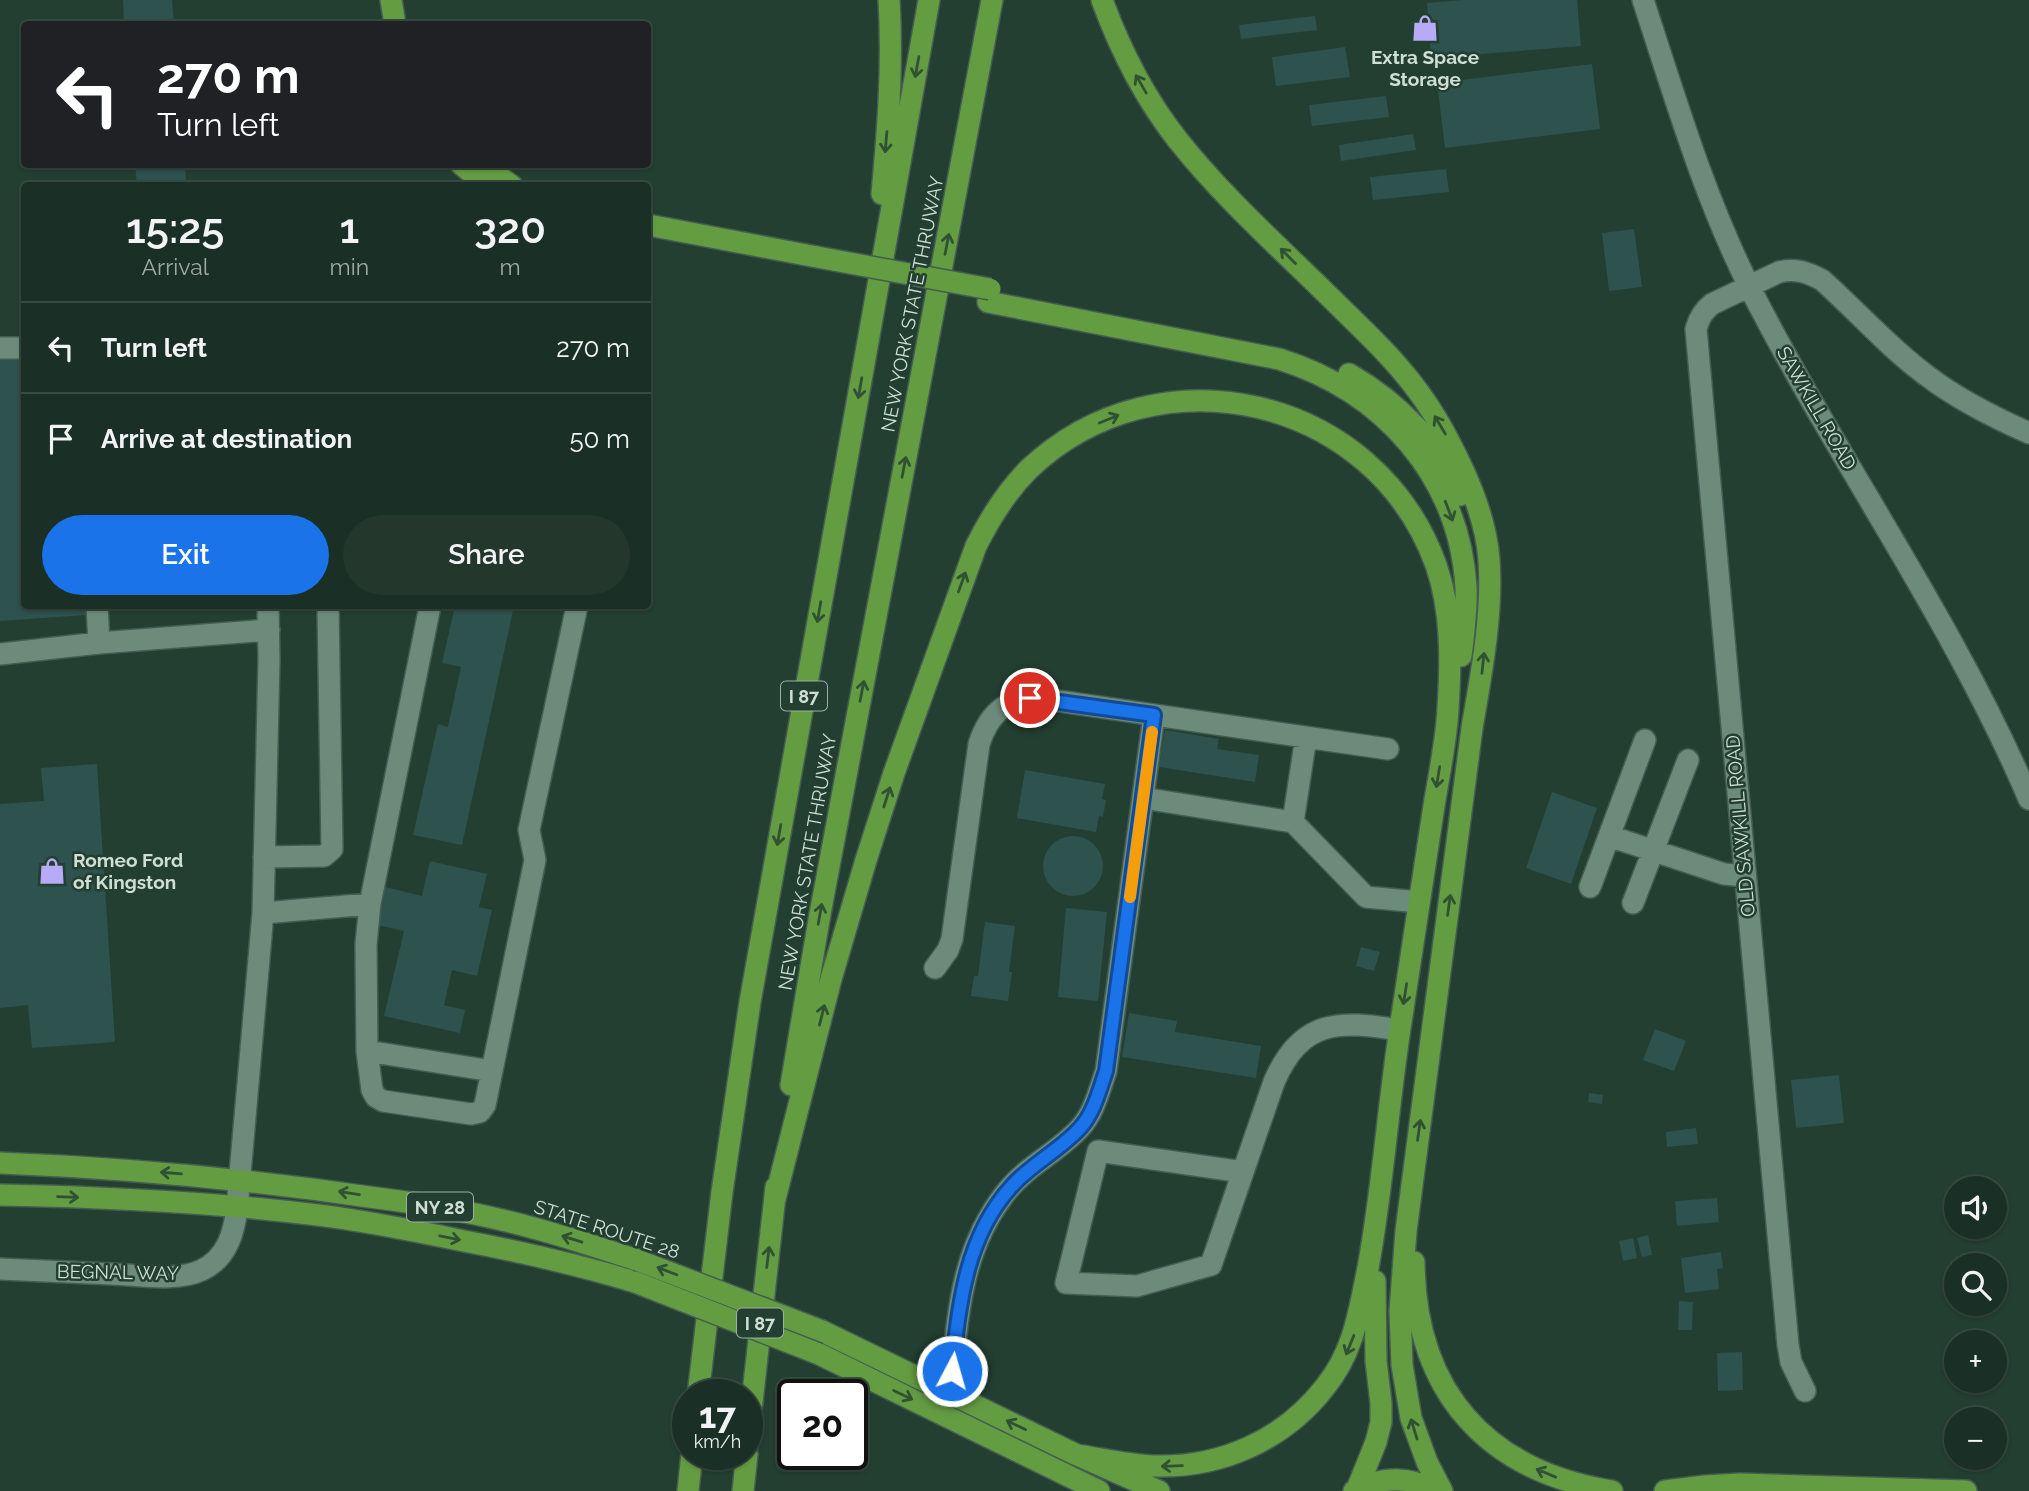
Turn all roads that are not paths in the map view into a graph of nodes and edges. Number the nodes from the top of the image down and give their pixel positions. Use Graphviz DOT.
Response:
graph roads {
  1 [pos="377,0"];
  2 [pos="391,0"];
  3 [pos="889,0"];
  4 [pos="929,0"];
  5 [pos="992,0"];
  6 [pos="1102,0"];
  7 [pos="1643,0"];
  8 [pos="381,21"];
  9 [pos="394,21"];
  10 [pos="466,168"];
  11 [pos="487,168"];
  12 [pos="482,182"];
  13 [pos="507,182"];
  14 [pos="651,226"];
  15 [pos="651,238"];
  16 [pos="816,263"];
  17 [pos="1749,286"];
  18 [pos="989,296"];
  19 [pos="867,345"];
  20 [pos="0,348"];
  21 [pos="21,348"];
  22 [pos="2029,433"];
  23 [pos="97,609"];
  24 [pos="268,609"];
  25 [pos="328,609"];
  26 [pos="429,609"];
  27 [pos="576,609"];
  28 [pos="269,630"];
  29 [pos="1486,630"];
  30 [pos="99,643"];
  31 [pos="0,654"];
  32 [pos="1448,709"];
  33 [pos="1154,715"];
  34 [pos="1306,737"];
  35 [pos="1645,740"];
  36 [pos="1388,749"];
  37 [pos="1688,760"];
  38 [pos="1143,798"];
  39 [pos="2029,799"];
  40 [pos="1293,822"];
  41 [pos="1609,836"];
  42 [pos="1653,852"];
  43 [pos="264,857"];
  44 [pos="1745,876"];
  45 [pos="1590,887"];
  46 [pos="1419,902"];
  47 [pos="1633,903"];
  48 [pos="370,904"];
  49 [pos="262,913"];
  50 [pos="935,968"];
  51 [pos="1399,1030"];
  52 [pos="367,1051"];
  53 [pos="492,1071"];
  54 [pos="1079,1129"];
  55 [pos="1098,1152"];
  56 [pos="0,1163"];
  57 [pos="1414,1167"];
  58 [pos="1243,1172"];
  59 [pos="239,1179"];
  60 [pos="0,1195"];
  61 [pos="775,1199"];
  62 [pos="237,1208"];
  63 [pos="1375,1230"];
  64 [pos="0,1269"];
  65 [pos="700,1379"];
  66 [pos="755,1379"];
  67 [pos="1805,1391"];
  68 [pos="950,1393"];
  69 [pos="1077,1455"];
  70 [pos="690,1470"];
  71 [pos="745,1470"];
  72 [pos="1740,1488"];
  73 [pos="1355,1490"];
  74 [pos="1668,1490"];
  75 [pos="688,1491"];
  76 [pos="743,1491"];
  77 [pos="1099,1491"];
  78 [pos="1159,1491"];
  79 [pos="1441,1491"];
  80 [pos="1612,1491"];
  81 [pos="1649,1491"];
  82 [pos="1966,1491"];
  1 -- 8 [label="highway"];
  2 -- 9 [label="highway"];
  3 -- 19 [label="highway, one-way"];
  4 -- 19 [label="highway, NEW YORK STATE THRUWAY / I 87, one-way"];
  61 -- 5 [label="highway, NEW YORK STATE THRUWAY / I 87, one-way"];
  29 -- 6 [label="highway, one-way"];
  7 -- 17 [label="street, SAWKILL ROAD"];
  10 -- 12 [label="highway"];
  11 -- 13 [label="highway"];
  14 -- 16 [label="highway"];
  15 -- 16 [label="highway"];
  16 -- 18 [label="highway"];
  17 -- 22 [label="street, OLD SAWKILL ROAD"];
  17 -- 39 [label="street, SAWKILL ROAD"];
  17 -- 44 [label="street, OLD SAWKILL ROAD"];
  18 -- 29 [label="highway"];
  18 -- 32 [label="highway, one-way"];
  19 -- 65 [label="highway, NEW YORK STATE THRUWAY / I 87, one-way"];
  20 -- 21 [label="street"];
  23 -- 30 [label="street"];
  24 -- 28 [label="street, BEGNAL WAY"];
  25 -- 43 [label="street"];
  26 -- 48 [label="street"];
  27 -- 53 [label="street"];
  28 -- 30 [label="street"];
  28 -- 43 [label="street, BEGNAL WAY"];
  57 -- 29 [label="highway, one-way"];
  30 -- 31 [label="street"];
  32 -- 46 [label="highway, one-way"];
  61 -- 32 [label="highway, one-way"];
  33 -- 34 [label="street"];
  33 -- 38 [label="street"];
  33 -- 50 [label="street"];
  34 -- 36 [label="street"];
  34 -- 40 [label="street"];
  35 -- 41 [label="street"];
  37 -- 42 [label="street"];
  38 -- 40 [label="street"];
  38 -- 54 [label="street"];
  40 -- 46 [label="street"];
  41 -- 42 [label="street"];
  41 -- 45 [label="street"];
  42 -- 44 [label="street"];
  42 -- 47 [label="street"];
  43 -- 49 [label="street, BEGNAL WAY"];
  44 -- 67 [label="street, OLD SAWKILL ROAD"];
  46 -- 51 [label="highway, one-way"];
  48 -- 49 [label="street"];
  48 -- 52 [label="street"];
  49 -- 59 [label="street, BEGNAL WAY"];
  51 -- 58 [label="street"];
  51 -- 63 [label="highway"];
  52 -- 53 [label="street"];
  52 -- 53 [label="street"];
  54 -- 55 [label="street"];
  54 -- 68 [label="street"];
  55 -- 58 [label="street"];
  55 -- 58 [label="street"];
  59 -- 56 [label="highway, STATE ROUTE 28 / NY 28, one-way"];
  79 -- 57 [label="highway, one-way"];
  80 -- 57 [label="highway, one-way"];
  59 -- 62 [label="street, BEGNAL WAY"];
  68 -- 59 [label="highway, STATE ROUTE 28 / NY 28, one-way, bridge"];
  60 -- 62 [label="highway, NY 28, one-way"];
  66 -- 61 [label="highway, NEW YORK STATE THRUWAY / I 87, one-way"];
  62 -- 64 [label="street, BEGNAL WAY"];
  62 -- 77 [label="highway, NY 28, one-way, bridge"];
  63 -- 69 [label="highway, one-way"];
  63 -- 73 [label="highway"];
  69 -- 68 [label="highway, STATE ROUTE 28 / NY 28, one-way"];
  69 -- 78 [label="highway, STATE ROUTE 28 / NY 28"];
  70 -- 75 [label="highway"];
  71 -- 76 [label="highway"];
  72 -- 74 [label="highway"];
  72 -- 82 [label="highway"];
  73 -- 79 [label="highway"];
  74 -- 81 [label="highway"];
}
